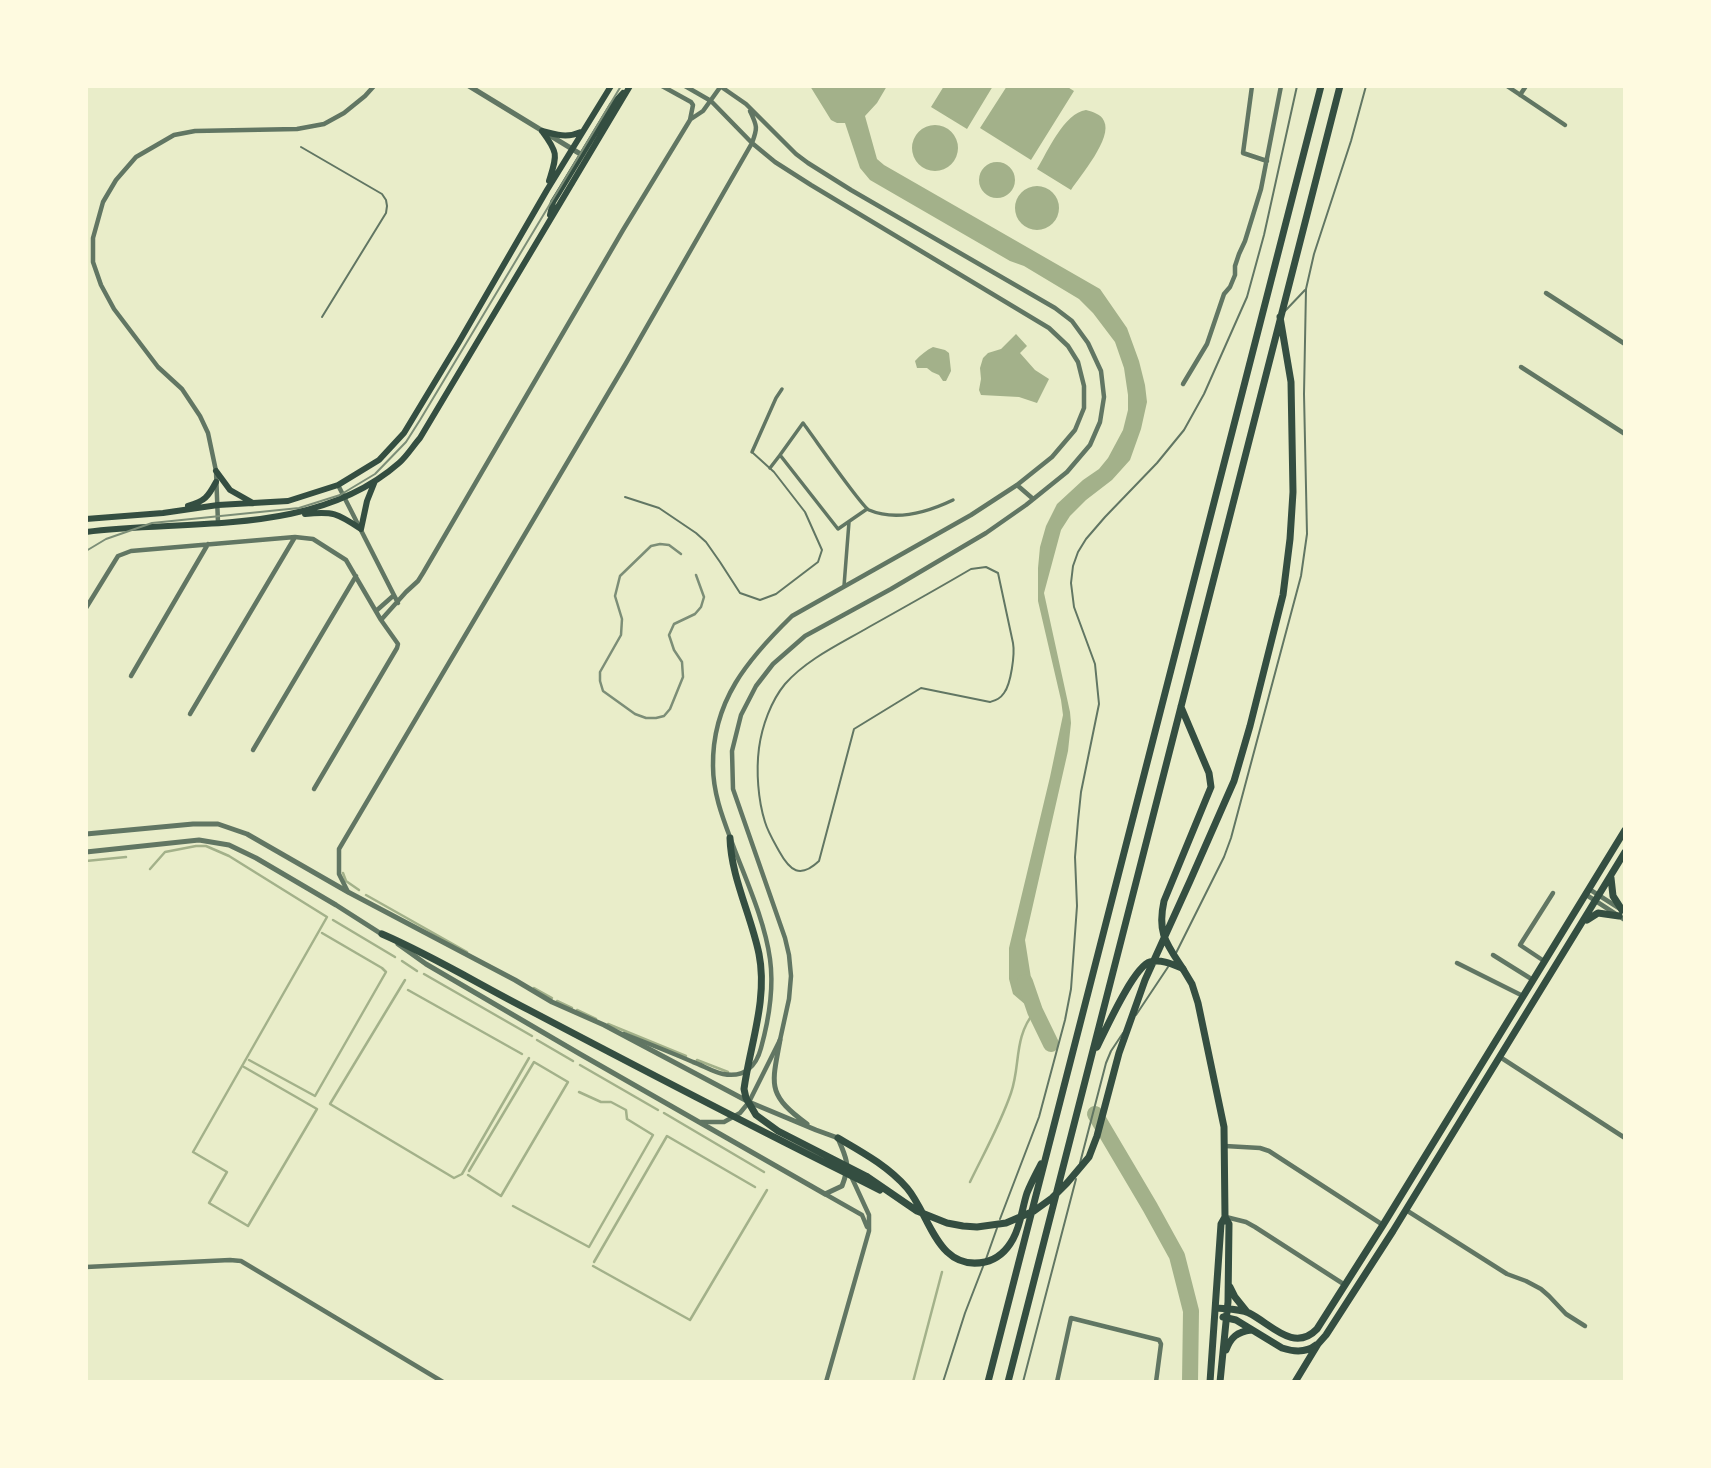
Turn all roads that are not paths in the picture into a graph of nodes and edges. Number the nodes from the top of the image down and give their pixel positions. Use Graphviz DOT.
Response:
graph roads {
  1 [pos="374,86"];
  2 [pos="469,86"];
  3 [pos="611,86"];
  4 [pos="631,86"];
  5 [pos="662,86"];
  6 [pos="685,86"];
  7 [pos="720,86"];
  8 [pos="1252,86"];
  9 [pos="1281,86"];
  10 [pos="1297,86"];
  11 [pos="1321,86"];
  12 [pos="1340,86"];
  13 [pos="1366,86"];
  14 [pos="1507,86"];
  15 [pos="1525,86"];
  16 [pos="1520,94"];
  17 [pos="711,101"];
  18 [pos="746,104"];
  19 [pos="690,120"];
  20 [pos="1565,125"];
  21 [pos="542,131"];
  22 [pos="584,131"];
  23 [pos="752,143"];
  24 [pos="302,147"];
  25 [pos="572,150"];
  26 [pos="582,155"];
  27 [pos="1267,161"];
  28 [pos="547,190"];
  29 [pos="550,220"];
  30 [pos="1306,289"];
  31 [pos="1546,293"];
  32 [pos="322,317"];
  33 [pos="1280,317"];
  34 [pos="1625,344"];
  35 [pos="1521,368"];
  36 [pos="1184,384"];
  37 [pos="782,389"];
  38 [pos="1625,434"];
  39 [pos="752,452"];
  40 [pos="780,454"];
  41 [pos="770,468"];
  42 [pos="216,471"];
  43 [pos="375,480"];
  44 [pos="216,482"];
  45 [pos="338,485"];
  46 [pos="1017,485"];
  47 [pos="345,497"];
  48 [pos="625,498"];
  49 [pos="1032,499"];
  50 [pos="953,500"];
  51 [pos="255,504"];
  52 [pos="218,505"];
  53 [pos="867,509"];
  54 [pos="163,513"];
  55 [pos="296,514"];
  56 [pos="86,519"];
  57 [pos="849,522"];
  58 [pos="218,523"];
  59 [pos="360,529"];
  60 [pos="86,533"];
  61 [pos="295,537"];
  62 [pos="208,544"];
  63 [pos="356,576"];
  64 [pos="844,588"];
  65 [pos="393,596"];
  66 [pos="398,603"];
  67 [pos="86,608"];
  68 [pos="376,611"];
  69 [pos="381,620"];
  70 [pos="824,652"];
  71 [pos="131,676"];
  72 [pos="1181,706"];
  73 [pos="190,714"];
  74 [pos="253,750"];
  75 [pos="314,789"];
  76 [pos="1625,830"];
  77 [pos="86,834"];
  78 [pos="730,838"];
  79 [pos="86,852"];
  80 [pos="1625,852"];
  81 [pos="1612,874"];
  82 [pos="1587,891"];
  83 [pos="348,892"];
  84 [pos="1553,893"];
  85 [pos="1598,899"];
  86 [pos="1623,915"];
  87 [pos="1578,932"];
  88 [pos="382,934"];
  89 [pos="1493,955"];
  90 [pos="1544,961"];
  91 [pos="1457,963"];
  92 [pos="1183,968"];
  93 [pos="1533,980"];
  94 [pos="1523,996"];
  95 [pos="604,1025"];
  96 [pos="780,1040"];
  97 [pos="1500,1057"];
  98 [pos="1090,1060"];
  99 [pos="749,1102"];
  100 [pos="699,1122"];
  101 [pos="816,1130"];
  102 [pos="838,1138"];
  103 [pos="1625,1138"];
  104 [pos="1224,1146"];
  105 [pos="1049,1148"];
  106 [pos="848,1170"];
  107 [pos="825,1194"];
  108 [pos="899,1200"];
  109 [pos="1406,1210"];
  110 [pos="1225,1217"];
  111 [pos="1383,1225"];
  112 [pos="869,1231"];
  113 [pos="86,1267"];
  114 [pos="1228,1283"];
  115 [pos="1345,1285"];
  116 [pos="1216,1312"];
  117 [pos="1247,1312"];
  118 [pos="1227,1313"];
  119 [pos="1585,1326"];
  120 [pos="1251,1330"];
  121 [pos="1318,1344"];
  122 [pos="1223,1357"];
  123 [pos="443,1382"];
  124 [pos="826,1382"];
  125 [pos="943,1382"];
  126 [pos="988,1382"];
  127 [pos="1008,1382"];
  128 [pos="1023,1382"];
  129 [pos="1056,1382"];
  130 [pos="1156,1382"];
  131 [pos="1210,1382"];
  132 [pos="1220,1382"];
  133 [pos="1295,1382"];
  1 -- 42 [label="street"];
  2 -- 21 [label="street"];
  3 -- 22 [label="main road"];
  4 -- 26 [label="main road"];
  4 -- 29 [label="main road"];
  5 -- 19 [label="street"];
  6 -- 17 [label="street"];
  7 -- 17 [label="street"];
  7 -- 18 [label="street"];
  8 -- 27 [label="street"];
  9 -- 27 [label="street"];
  10 -- 125 [label="lane"];
  11 -- 105 [label="main road"];
  12 -- 33 [label="main road"];
  13 -- 30 [label="lane"];
  14 -- 16 [label="street"];
  15 -- 16 [label="street"];
  16 -- 20 [label="street"];
  17 -- 19 [label="street"];
  17 -- 23 [label="street"];
  18 -- 23 [label="street"];
  18 -- 49 [label="street"];
  19 -- 66 [label="street"];
  21 -- 22 [label="main road"];
  21 -- 25 [label="street"];
  21 -- 28 [label="main road"];
  22 -- 25 [label="main road"];
  23 -- 46 [label="street"];
  23 -- 83 [label="street"];
  24 -- 32 [label="lane"];
  25 -- 26 [label="street"];
  25 -- 28 [label="main road"];
  26 -- 29 [label="main road"];
  27 -- 36 [label="street"];
  28 -- 45 [label="main road"];
  29 -- 43 [label="main road"];
  30 -- 33 [label="lane"];
  30 -- 128 [label="lane"];
  31 -- 34 [label="street"];
  33 -- 72 [label="main road"];
  33 -- 108 [label="main road"];
  35 -- 38 [label="street"];
  37 -- 39 [label="street"];
  39 -- 41 [label="lane"];
  40 -- 41 [label="street"];
  40 -- 53 [label="street"];
  40 -- 57 [label="street"];
  41 -- 48 [label="lane"];
  42 -- 44 [label="street"];
  42 -- 51 [label="main road"];
  43 -- 47 [label="main road"];
  43 -- 59 [label="main road"];
  44 -- 52 [label="street"];
  44 -- 54 [label="main road"];
  45 -- 47 [label="street"];
  45 -- 51 [label="main road"];
  46 -- 49 [label="street"];
  46 -- 64 [label="street"];
  47 -- 55 [label="main road"];
  47 -- 59 [label="street"];
  49 -- 96 [label="street"];
  50 -- 53 [label="street"];
  51 -- 52 [label="main road"];
  52 -- 54 [label="main road"];
  52 -- 58 [label="street"];
  53 -- 57 [label="street"];
  54 -- 56 [label="main road"];
  55 -- 58 [label="main road"];
  55 -- 59 [label="main road"];
  57 -- 64 [label="street"];
  58 -- 60 [label="main road"];
  59 -- 65 [label="street"];
  61 -- 62 [label="street"];
  61 -- 63 [label="street"];
  61 -- 73 [label="street"];
  62 -- 67 [label="street"];
  62 -- 71 [label="street"];
  63 -- 68 [label="street"];
  63 -- 74 [label="street"];
  64 -- 78 [label="street"];
  65 -- 66 [label="street"];
  65 -- 68 [label="street"];
  66 -- 69 [label="street"];
  68 -- 69 [label="street"];
  69 -- 75 [label="street"];
  70 -- 70 [label="lane"];
  72 -- 92 [label="main road"];
  72 -- 98 [label="main road"];
  76 -- 82 [label="main road"];
  77 -- 83 [label="street"];
  78 -- 95 [label="street"];
  78 -- 108 [label="main road"];
  79 -- 88 [label="street"];
  80 -- 81 [label="main road"];
  81 -- 85 [label="main road"];
  81 -- 86 [label="main road"];
  82 -- 85 [label="street"];
  82 -- 90 [label="main road"];
  83 -- 95 [label="street"];
  84 -- 90 [label="street"];
  85 -- 86 [label="street"];
  85 -- 87 [label="main road"];
  86 -- 87 [label="main road"];
  87 -- 97 [label="main road"];
  88 -- 100 [label="street"];
  88 -- 108 [label="main road"];
  89 -- 93 [label="street"];
  90 -- 93 [label="main road"];
  91 -- 94 [label="street"];
  92 -- 98 [label="main road"];
  92 -- 104 [label="main road"];
  93 -- 94 [label="main road"];
  94 -- 111 [label="main road"];
  95 -- 99 [label="street"];
  96 -- 99 [label="street"];
  96 -- 101 [label="street"];
  97 -- 103 [label="street"];
  97 -- 109 [label="main road"];
  98 -- 127 [label="main road"];
  99 -- 100 [label="street"];
  99 -- 101 [label="street"];
  100 -- 107 [label="street"];
  101 -- 102 [label="street"];
  102 -- 105 [label="main road"];
  102 -- 106 [label="street"];
  104 -- 110 [label="main road"];
  104 -- 111 [label="street"];
  105 -- 126 [label="main road"];
  106 -- 107 [label="street"];
  106 -- 112 [label="street"];
  107 -- 112 [label="street"];
  109 -- 119 [label="street"];
  109 -- 121 [label="main road"];
  110 -- 114 [label="main road"];
  110 -- 115 [label="street"];
  110 -- 116 [label="main road"];
  111 -- 115 [label="main road"];
  112 -- 124 [label="street"];
  113 -- 123 [label="street"];
  114 -- 117 [label="main road"];
  114 -- 118 [label="main road"];
  115 -- 117 [label="main road"];
  116 -- 118 [label="main road"];
  116 -- 131 [label="main road"];
  117 -- 118 [label="main road"];
  118 -- 120 [label="main road"];
  118 -- 122 [label="main road"];
  120 -- 121 [label="main road"];
  120 -- 122 [label="main road"];
  121 -- 133 [label="main road"];
  122 -- 132 [label="main road"];
  129 -- 130 [label="street"];
}
